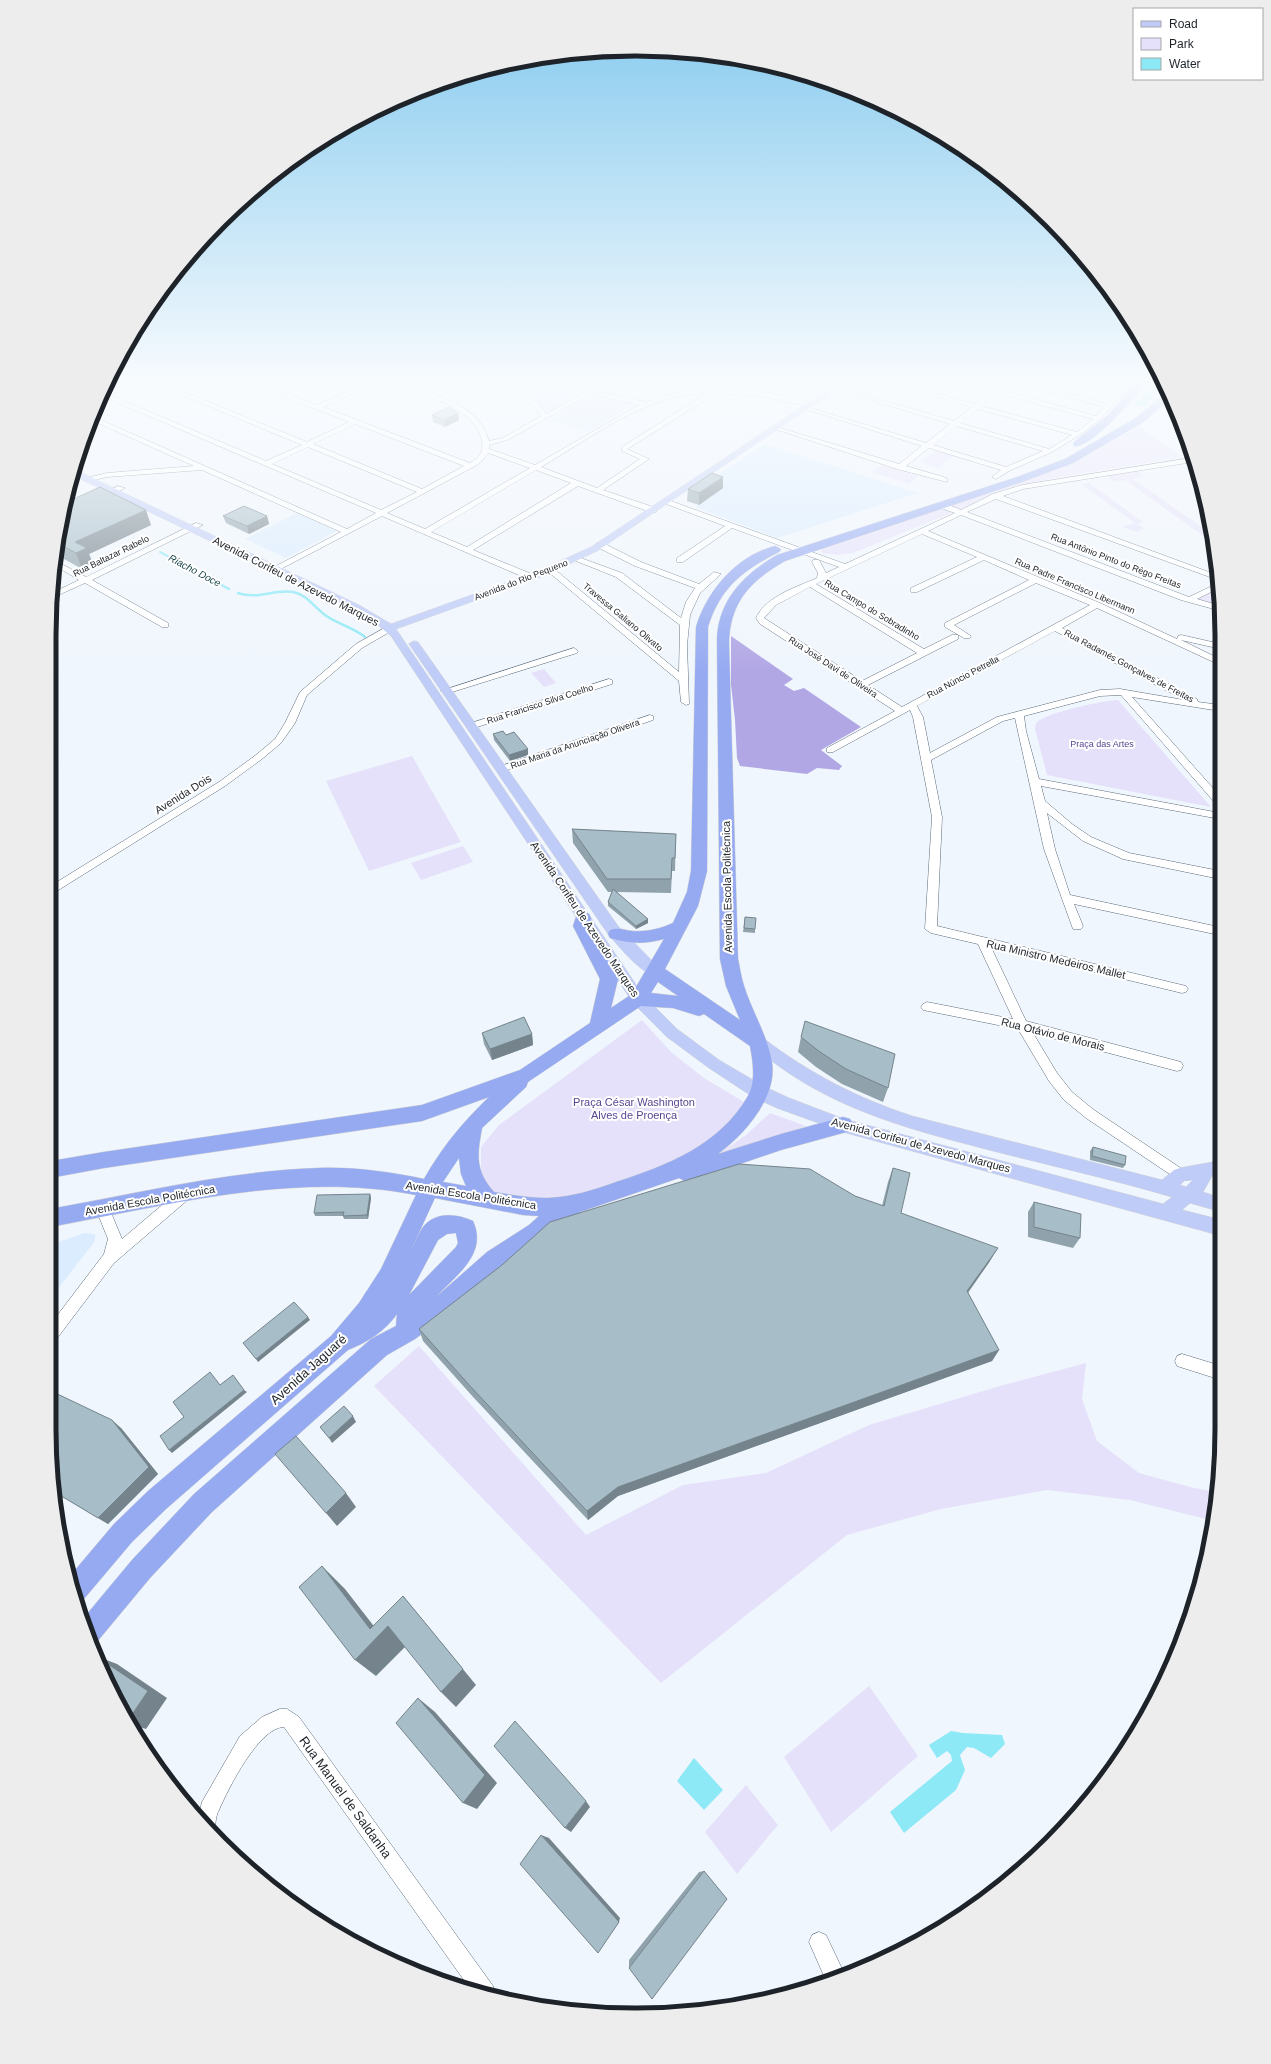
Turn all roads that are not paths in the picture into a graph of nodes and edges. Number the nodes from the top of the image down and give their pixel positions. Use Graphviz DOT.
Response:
graph roads {
  1 [pos="226,478"];
  2 [pos="300,478"];
  3 [pos="391,478"];
  4 [pos="448,478"];
  5 [pos="517,478"];
  6 [pos="564,478"];
  7 [pos="616,478"];
  8 [pos="700,478"];
  9 [pos="938,478"];
  10 [pos="992,478"];
  11 [pos="1019,478"];
  12 [pos="1076,478"];
  13 [pos="93,479"];
  14 [pos="944,480"];
  15 [pos="577,483"];
  16 [pos="117,490"];
  17 [pos="598,490"];
  18 [pos="424,492"];
  19 [pos="947,494"];
  20 [pos="996,496"];
  21 [pos="92,501"];
  22 [pos="665,502"];
  23 [pos="941,505"];
  24 [pos="653,510"];
  25 [pos="960,513"];
  26 [pos="383,514"];
  27 [pos="732,525"];
  28 [pos="195,527"];
  29 [pos="921,531"];
  30 [pos="348,532"];
  31 [pos="425,532"];
  32 [pos="600,545"];
  33 [pos="467,550"];
  34 [pos="805,554"];
  35 [pos="863,558"];
  36 [pos="982,558"];
  37 [pos="575,559"];
  38 [pos="680,560"];
  39 [pos="60,566"];
  40 [pos="281,567"];
  41 [pos="841,569"];
  42 [pos="550,570"];
  43 [pos="717,574"];
  44 [pos="1212,576"];
  45 [pos="531,577"];
  46 [pos="821,578"];
  47 [pos="86,580"];
  48 [pos="1035,580"];
  49 [pos="810,584"];
  50 [pos="701,588"];
  51 [pos="1213,588"];
  52 [pos="914,590"];
  53 [pos="57,593"];
  54 [pos="1190,600"];
  55 [pos="1097,605"];
  56 [pos="1214,607"];
  57 [pos="684,624"];
  58 [pos="165,625"];
  59 [pos="394,626"];
  60 [pos="1056,628"];
  61 [pos="1164,634"];
  62 [pos="967,636"];
  63 [pos="955,637"];
  64 [pos="1215,646"];
  65 [pos="574,650"];
  66 [pos="924,652"];
  67 [pos="1215,660"];
  68 [pos="683,680"];
  69 [pos="609,682"];
  70 [pos="861,685"];
  71 [pos="446,691"];
  72 [pos="1124,693"];
  73 [pos="686,702"];
  74 [pos="912,705"];
  75 [pos="1211,707"];
  76 [pos="902,711"];
  77 [pos="1019,715"];
  78 [pos="650,718"];
  79 [pos="471,726"];
  80 [pos="830,750"];
  81 [pos="927,758"];
  82 [pos="501,769"];
  83 [pos="1033,781"];
  84 [pos="1215,796"];
  85 [pos="1040,802"];
  86 [pos="1215,815"];
  87 [pos="1215,874"];
  88 [pos="56,888"];
  89 [pos="1066,898"];
  90 [pos="583,918"];
  91 [pos="1077,926"];
  92 [pos="680,927"];
  93 [pos="1215,930"];
  94 [pos="616,934"];
  95 [pos="982,942"];
  96 [pos="656,971"];
  97 [pos="1182,989"];
  98 [pos="638,999"];
  99 [pos="927,1007"];
  100 [pos="720,1017"];
  101 [pos="1022,1025"];
  102 [pos="598,1026"];
  103 [pos="758,1042"];
  104 [pos="1177,1066"];
  105 [pos="527,1075"];
  106 [pos="759,1092"];
  107 [pos="472,1125"];
  108 [pos="843,1125"];
  109 [pos="56,1169"];
  110 [pos="1213,1169"];
  111 [pos="1180,1175"];
  112 [pos="1165,1188"];
  113 [pos="429,1189"];
  114 [pos="186,1193"];
  115 [pos="1188,1195"];
  116 [pos="487,1198"];
  117 [pos="581,1203"];
  118 [pos="1215,1203"];
  119 [pos="102,1207"];
  120 [pos="1166,1212"];
  121 [pos="56,1217"];
  122 [pos="1215,1226"];
  123 [pos="109,1258"];
  124 [pos="56,1328"];
  125 [pos="407,1332"];
  126 [pos="339,1344"];
  127 [pos="1182,1361"];
  128 [pos="1215,1371"];
  129 [pos="78,1586"];
  130 [pos="92,1628"];
  131 [pos="207,1819"];
  132 [pos="819,1942"];
  133 [pos="833,1973"];
  134 [pos="481,1987"];
  1 -- 30 [label="street"];
  2 -- 26 [label="street"];
  3 -- 18 [label="street"];
  4 -- 18 [label="street"];
  5 -- 31 [label="street"];
  6 -- 15 [label="street"];
  7 -- 17 [label="street"];
  8 -- 22 [label="main road, Avenida do Rio Pequeno"];
  9 -- 14 [label="street"];
  10 -- 19 [label="highway, Avenida Escola Politécnica"];
  11 -- 23 [label="highway"];
  12 -- 20 [label="street"];
  13 -- 16 [label="main road, Avenida Corifeu de Azevedo Marques"];
  15 -- 17 [label="street"];
  15 -- 33 [label="street"];
  16 -- 21 [label="street"];
  16 -- 28 [label="main road, Avenida Corifeu de Azevedo Marques"];
  17 -- 24 [label="street"];
  18 -- 26 [label="street"];
  19 -- 23 [label="highway"];
  19 -- 34 [label="highway, Avenida Escola Politécnica"];
  20 -- 25 [label="street"];
  20 -- 44 [label="street, Rua Antônio Pinto do Rêgo Freitas"];
  22 -- 24 [label="main road, Avenida do Rio Pequeno"];
  22 -- 27 [label="street"];
  23 -- 25 [label="street, Rua Antônio Pinto do Rêgo Freitas"];
  23 -- 34 [label="highway"];
  24 -- 32 [label="main road, Avenida do Rio Pequeno"];
  25 -- 29 [label="street"];
  25 -- 54 [label="street, Rua Antônio Pinto do Rêgo Freitas"];
  26 -- 30 [label="street"];
  26 -- 31 [label="street"];
  27 -- 34 [label="street"];
  27 -- 38 [label="street"];
  28 -- 40 [label="main road, Avenida Corifeu de Azevedo Marques"];
  28 -- 47 [label="street, Rua Baltazar Rabelo"];
  29 -- 35 [label="street"];
  29 -- 36 [label="street, Rua Padre Francisco Libermann"];
  30 -- 40 [label="street"];
  31 -- 33 [label="street"];
  32 -- 37 [label="main road, Avenida do Rio Pequeno"];
  32 -- 50 [label="street"];
  33 -- 45 [label="street"];
  34 -- 35 [label="street"];
  34 -- 41 [label="street"];
  34 -- 46 [label="street"];
  34 -- 92 [label="highway, Avenida Escola Politécnica"];
  34 -- 103 [label="highway, Avenida Escola Politécnica"];
  35 -- 41 [label="street"];
  36 -- 48 [label="street, Rua Padre Francisco Libermann"];
  36 -- 52 [label="street"];
  37 -- 42 [label="main road, Avenida do Rio Pequeno"];
  37 -- 57 [label="street"];
  39 -- 47 [label="street"];
  40 -- 59 [label="main road, Avenida Corifeu de Azevedo Marques"];
  41 -- 46 [label="street"];
  42 -- 45 [label="main road, Avenida do Rio Pequeno"];
  42 -- 68 [label="street, Travessa Galiano Olivato"];
  43 -- 50 [label="street"];
  45 -- 59 [label="main road, Avenida do Rio Pequeno"];
  46 -- 49 [label="street"];
  47 -- 53 [label="street, Rua Baltazar Rabelo"];
  47 -- 58 [label="street"];
  48 -- 55 [label="street, Rua Padre Francisco Libermann"];
  48 -- 62 [label="street"];
  49 -- 66 [label="street, Rua Campo do Sobradinho"];
  49 -- 70 [label="street, Rua José Davi de Oliveira"];
  50 -- 57 [label="street"];
  51 -- 54 [label="street, Rua Antônio Pinto do Rêgo Freitas"];
  54 -- 56 [label="street"];
  55 -- 60 [label="street, Rua Núncio Petrella"];
  55 -- 61 [label="street, Rua Padre Francisco Libermann"];
  57 -- 68 [label="street"];
  59 -- 71 [label="main road, Avenida Corifeu de Azevedo Marques"];
  59 -- 88 [label="street, Avenida Dois"];
  59 -- 90 [label="main road, Avenida Corifeu de Azevedo Marques"];
  60 -- 74 [label="street, Rua Núncio Petrella"];
  60 -- 75 [label="street, Rua Radamés Gonçalves de Freitas"];
  61 -- 64 [label="street"];
  61 -- 67 [label="street, Rua Padre Francisco Libermann"];
  63 -- 66 [label="street"];
  65 -- 71 [label="street"];
  66 -- 70 [label="street"];
  68 -- 73 [label="street"];
  69 -- 79 [label="street, Rua Francisco Silva Coelho"];
  70 -- 76 [label="street, Rua José Davi de Oliveira"];
  71 -- 79 [label="main road, Avenida Corifeu de Azevedo Marques"];
  72 -- 75 [label="street"];
  72 -- 77 [label="street"];
  72 -- 84 [label="street"];
  74 -- 76 [label="street, Rua Núncio Petrella"];
  74 -- 81 [label="street"];
  76 -- 80 [label="street, Rua Núncio Petrella"];
  77 -- 81 [label="street"];
  77 -- 83 [label="street"];
  78 -- 82 [label="street, Rua Maria da Anunciação Oliveira"];
  79 -- 82 [label="main road, Avenida Corifeu de Azevedo Marques"];
  81 -- 95 [label="street, Rua Ministro Medeiros Mallet"];
  82 -- 94 [label="main road, Avenida Corifeu de Azevedo Marques"];
  83 -- 85 [label="street"];
  83 -- 86 [label="street"];
  85 -- 87 [label="street"];
  85 -- 89 [label="street"];
  89 -- 91 [label="street"];
  89 -- 93 [label="street"];
  90 -- 98 [label="main road, Avenida Corifeu de Azevedo Marques"];
  90 -- 102 [label="highway"];
  92 -- 94 [label="highway"];
  92 -- 96 [label="highway, Avenida Escola Politécnica"];
  94 -- 96 [label="main road, Avenida Corifeu de Azevedo Marques"];
  95 -- 97 [label="street, Rua Ministro Medeiros Mallet"];
  95 -- 101 [label="street"];
  96 -- 98 [label="highway, Avenida Escola Politécnica"];
  96 -- 100 [label="highway, Avenida Corifeu de Azevedo Marques"];
  98 -- 100 [label="highway"];
  98 -- 102 [label="highway, Avenida Escola Politécnica"];
  98 -- 106 [label="main road, Avenida Corifeu de Azevedo Marques"];
  99 -- 101 [label="street, Rua Otávio de Morais"];
  100 -- 103 [label="highway, Avenida Corifeu de Azevedo Marques"];
  101 -- 104 [label="street, Rua Otávio de Morais"];
  101 -- 111 [label="street"];
  102 -- 105 [label="highway, Avenida Escola Politécnica"];
  103 -- 106 [label="highway, Avenida Escola Politécnica"];
  103 -- 112 [label="main road, Avenida Corifeu de Azevedo Marques"];
  105 -- 107 [label="highway, Avenida Jaguaré"];
  105 -- 109 [label="highway, Avenida Escola Politécnica"];
  106 -- 108 [label="main road, Avenida Corifeu de Azevedo Marques"];
  106 -- 117 [label="highway, Avenida Escola Politécnica"];
  107 -- 113 [label="highway, Avenida Jaguaré"];
  107 -- 116 [label="highway"];
  108 -- 117 [label="highway"];
  108 -- 120 [label="main road, Avenida Corifeu de Azevedo Marques"];
  110 -- 111 [label="main road"];
  110 -- 115 [label="main road"];
  111 -- 112 [label="main road"];
  112 -- 115 [label="main road, Avenida Corifeu de Azevedo Marques"];
  113 -- 114 [label="highway, Avenida Escola Politécnica"];
  113 -- 116 [label="highway, Avenida Escola Politécnica"];
  113 -- 126 [label="highway, Avenida Jaguaré"];
  114 -- 119 [label="highway, Avenida Escola Politécnica"];
  114 -- 123 [label="street"];
  115 -- 118 [label="main road, Avenida Corifeu de Azevedo Marques"];
  115 -- 120 [label="main road"];
  116 -- 117 [label="highway, Avenida Escola Politécnica"];
  117 -- 125 [label="highway"];
  119 -- 121 [label="highway, Avenida Escola Politécnica"];
  119 -- 123 [label="street"];
  120 -- 122 [label="main road, Avenida Corifeu de Azevedo Marques"];
  123 -- 124 [label="street"];
  125 -- 126 [label="highway"];
  125 -- 130 [label="highway"];
  126 -- 129 [label="highway, Avenida Jaguaré"];
  127 -- 128 [label="street"];
  131 -- 134 [label="street, Rua Manuel de Saldanha"];
  132 -- 133 [label="street"];
}
